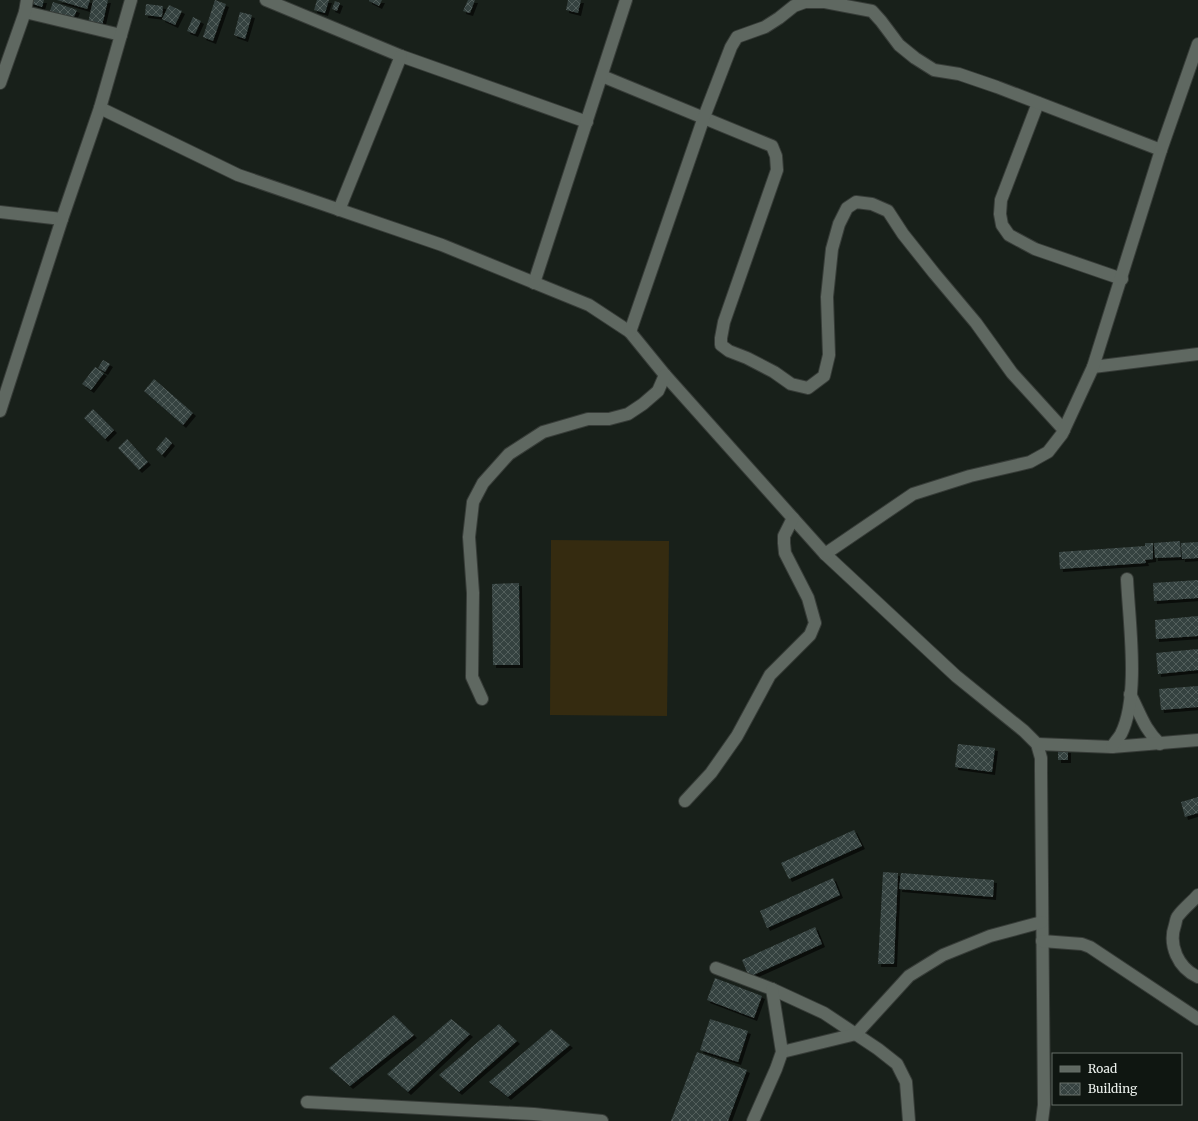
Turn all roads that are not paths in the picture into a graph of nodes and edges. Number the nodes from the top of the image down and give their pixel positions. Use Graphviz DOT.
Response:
graph roads {
  1 [pos="131,0"];
  2 [pos="266,0"];
  3 [pos="626,0"];
  4 [pos="26,6"];
  5 [pos="121,35"];
  6 [pos="1198,44"];
  7 [pos="401,56"];
  8 [pos="602,76"];
  9 [pos="0,83"];
  10 [pos="1038,103"];
  11 [pos="100,108"];
  12 [pos="704,117"];
  13 [pos="587,122"];
  14 [pos="1161,150"];
  15 [pos="339,210"];
  16 [pos="0,212"];
  17 [pos="62,219"];
  18 [pos="1122,279"];
  19 [pos="534,283"];
  20 [pos="630,332"];
  21 [pos="1198,354"];
  22 [pos="1093,367"];
  23 [pos="665,375"];
  24 [pos="0,411"];
  25 [pos="1064,430"];
  26 [pos="793,518"];
  27 [pos="824,554"];
  28 [pos="1127,579"];
  29 [pos="1130,694"];
  30 [pos="482,699"];
  31 [pos="1198,740"];
  32 [pos="1037,744"];
  33 [pos="1160,744"];
  34 [pos="1112,747"];
  35 [pos="685,801"];
  36 [pos="1198,895"];
  37 [pos="1042,922"];
  38 [pos="1042,941"];
  39 [pos="716,968"];
  40 [pos="1198,977"];
  41 [pos="772,990"];
  42 [pos="1198,1019"];
  43 [pos="856,1034"];
  44 [pos="782,1052"];
  45 [pos="307,1102"];
  46 [pos="602,1121"];
  47 [pos="753,1121"];
  48 [pos="909,1121"];
  49 [pos="1042,1121"];
  1 -- 5 [label="street"];
  2 -- 7 [label="street"];
  3 -- 8 [label="street"];
  4 -- 5 [label="street"];
  4 -- 9 [label="street"];
  5 -- 11 [label="street"];
  6 -- 14 [label="street"];
  7 -- 13 [label="street"];
  7 -- 15 [label="street"];
  8 -- 12 [label="street"];
  8 -- 13 [label="street"];
  10 -- 12 [label="street"];
  10 -- 14 [label="street"];
  10 -- 18 [label="street"];
  11 -- 15 [label="street"];
  11 -- 17 [label="street"];
  12 -- 20 [label="street"];
  12 -- 25 [label="street"];
  13 -- 19 [label="street"];
  14 -- 18 [label="street"];
  15 -- 19 [label="street"];
  16 -- 17 [label="street"];
  17 -- 24 [label="street"];
  18 -- 22 [label="street"];
  19 -- 20 [label="street"];
  20 -- 23 [label="street"];
  21 -- 22 [label="street"];
  22 -- 25 [label="street"];
  23 -- 26 [label="street"];
  23 -- 30 [label="street"];
  25 -- 27 [label="street"];
  26 -- 27 [label="street"];
  26 -- 35 [label="street"];
  27 -- 32 [label="street"];
  28 -- 29 [label="street"];
  29 -- 33 [label="street"];
  29 -- 34 [label="street"];
  31 -- 33 [label="street"];
  32 -- 34 [label="street"];
  32 -- 37 [label="street"];
  33 -- 34 [label="street"];
  36 -- 40 [label="street"];
  37 -- 38 [label="street"];
  37 -- 43 [label="street"];
  38 -- 42 [label="street"];
  38 -- 49 [label="street"];
  39 -- 41 [label="street"];
  41 -- 43 [label="street"];
  41 -- 44 [label="street"];
  43 -- 44 [label="street"];
  43 -- 48 [label="street"];
  44 -- 47 [label="street"];
  45 -- 46 [label="street"];
}
